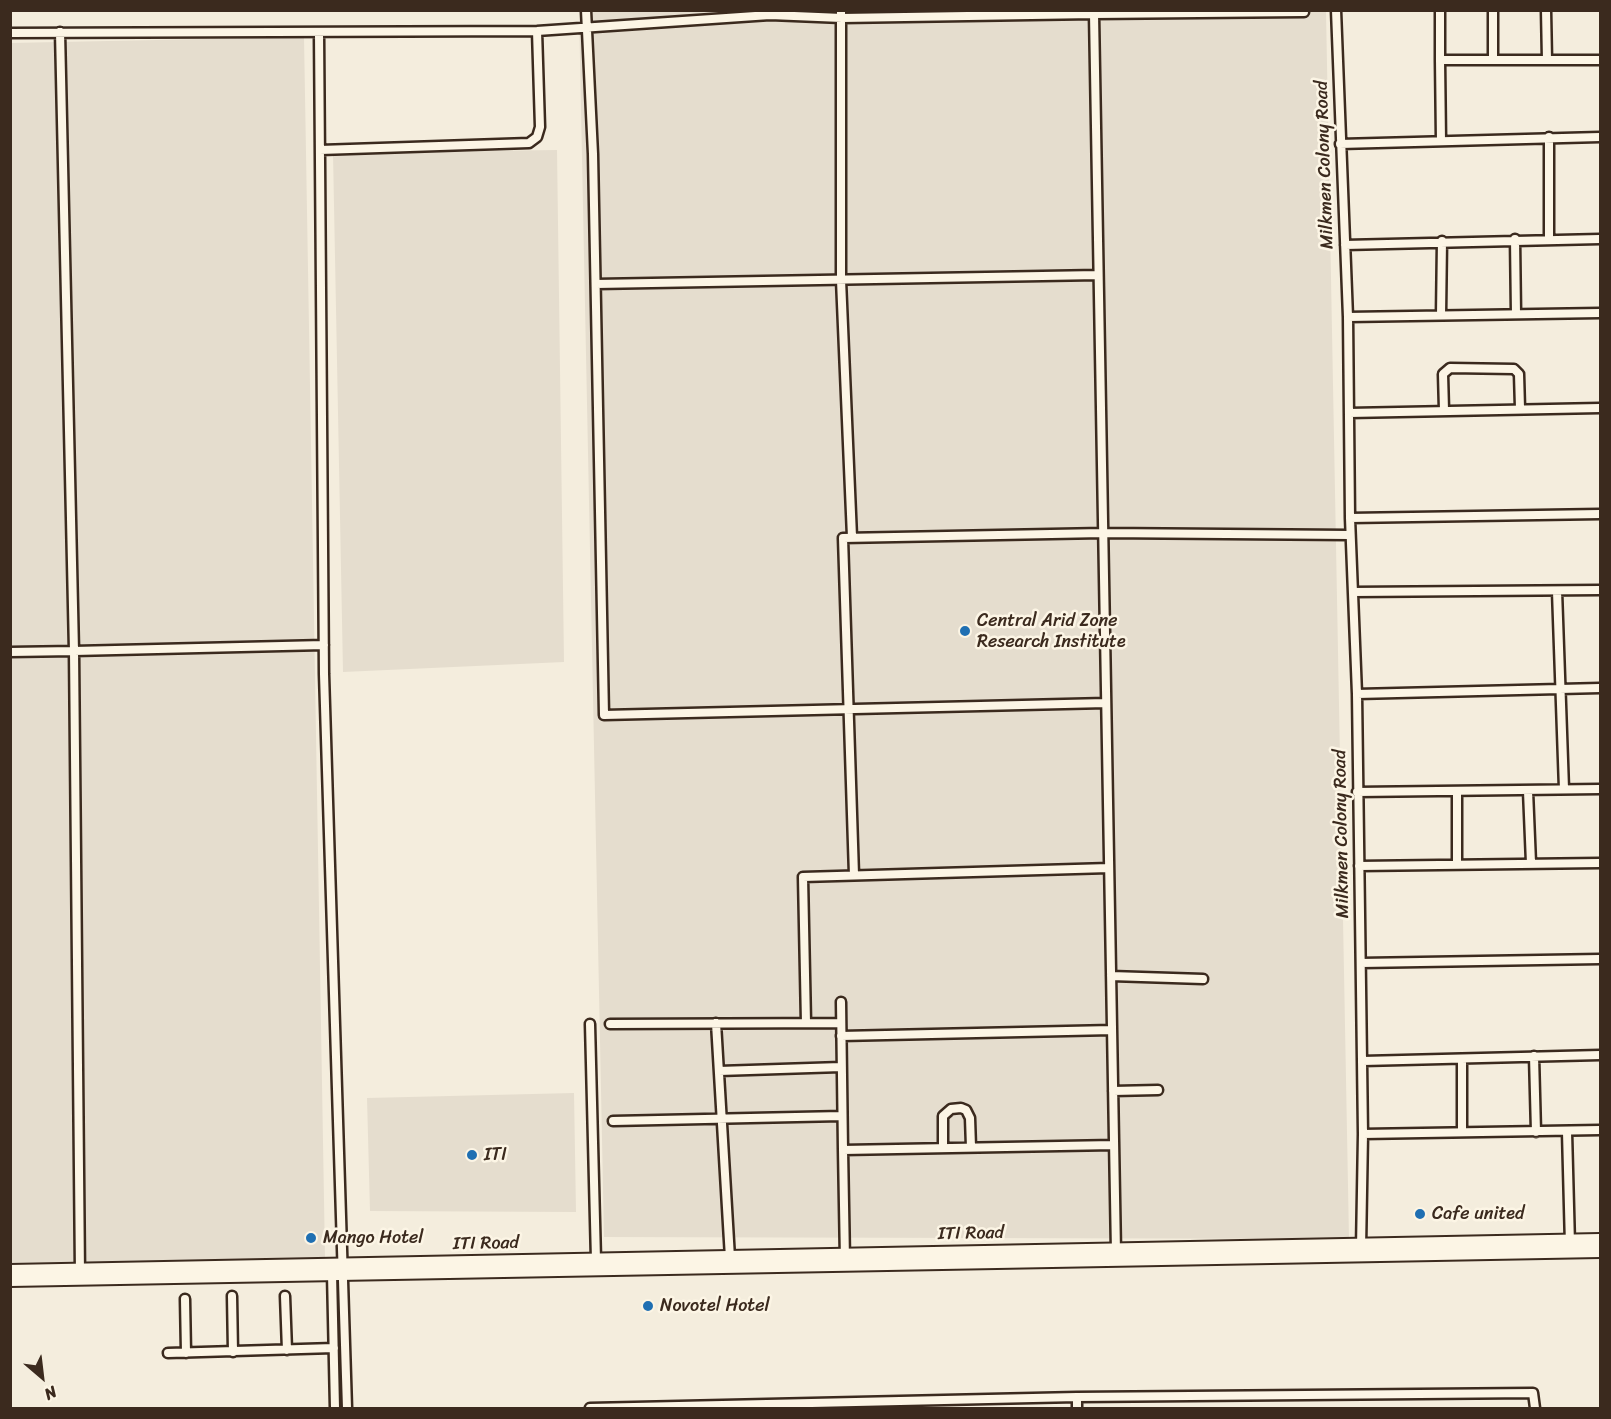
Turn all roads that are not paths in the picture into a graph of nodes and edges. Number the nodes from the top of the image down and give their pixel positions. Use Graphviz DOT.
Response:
graph roads {
  1 [pos="586,10"];
  2 [pos="1336,10"];
  3 [pos="1440,10"];
  4 [pos="1493,10"];
  5 [pos="1546,10"];
  6 [pos="1304,12"];
  7 [pos="925,13"];
  8 [pos="842,14"];
  9 [pos="1094,14"];
  10 [pos="587,28"];
  11 [pos="537,31"];
  12 [pos="60,32"];
  13 [pos="10,33"];
  14 [pos="320,33"];
  15 [pos="1440,60"];
  16 [pos="1493,60"];
  17 [pos="1547,60"];
  18 [pos="1600,60"];
  19 [pos="1549,137"];
  20 [pos="1600,137"];
  21 [pos="1441,141"];
  22 [pos="1340,144"];
  23 [pos="320,150"];
  24 [pos="1549,238"];
  25 [pos="1515,239"];
  26 [pos="1600,239"];
  27 [pos="1442,242"];
  28 [pos="1345,245"];
  29 [pos="1098,275"];
  30 [pos="841,279"];
  31 [pos="596,284"];
  32 [pos="1516,314"];
  33 [pos="1600,314"];
  34 [pos="1441,315"];
  35 [pos="1348,317"];
  36 [pos="1520,408"];
  37 [pos="1600,408"];
  38 [pos="1444,410"];
  39 [pos="1349,413"];
  40 [pos="1600,514"];
  41 [pos="1350,518"];
  42 [pos="1102,533"];
  43 [pos="1350,535"];
  44 [pos="852,537"];
  45 [pos="1600,590"];
  46 [pos="1557,591"];
  47 [pos="1353,592"];
  48 [pos="324,645"];
  49 [pos="74,651"];
  50 [pos="10,652"];
  51 [pos="1600,688"];
  52 [pos="1561,689"];
  53 [pos="1357,694"];
  54 [pos="1106,703"];
  55 [pos="848,707"];
  56 [pos="1564,789"];
  57 [pos="1600,789"];
  58 [pos="1528,790"];
  59 [pos="1457,791"];
  60 [pos="1357,792"];
  61 [pos="1457,863"];
  62 [pos="1531,863"];
  63 [pos="1600,863"];
  64 [pos="1359,866"];
  65 [pos="1109,868"];
  66 [pos="854,876"];
  67 [pos="1600,959"];
  68 [pos="1361,963"];
  69 [pos="1111,976"];
  70 [pos="1203,979"];
  71 [pos="841,1002"];
  72 [pos="590,1023"];
  73 [pos="716,1023"];
  74 [pos="806,1023"];
  75 [pos="841,1023"];
  76 [pos="610,1024"];
  77 [pos="1112,1030"];
  78 [pos="841,1036"];
  79 [pos="1600,1055"];
  80 [pos="1534,1056"];
  81 [pos="1462,1059"];
  82 [pos="1363,1061"];
  83 [pos="842,1067"];
  84 [pos="719,1071"];
  85 [pos="1158,1090"];
  86 [pos="1113,1091"];
  87 [pos="842,1116"];
  88 [pos="722,1119"];
  89 [pos="613,1121"];
  90 [pos="1600,1130"];
  91 [pos="1462,1131"];
  92 [pos="1536,1132"];
  93 [pos="1567,1132"];
  94 [pos="1363,1134"];
  95 [pos="1114,1145"];
  96 [pos="971,1147"];
  97 [pos="943,1148"];
  98 [pos="843,1150"];
  99 [pos="1600,1240"];
  100 [pos="1570,1246"];
  101 [pos="1361,1249"];
  102 [pos="1600,1251"];
  103 [pos="1116,1254"];
  104 [pos="730,1258"];
  105 [pos="596,1260"];
  106 [pos="845,1260"];
  107 [pos="10,1271"];
  108 [pos="340,1271"];
  109 [pos="80,1275"];
  110 [pos="10,1280"];
  111 [pos="232,1296"];
  112 [pos="285,1296"];
  113 [pos="185,1299"];
  114 [pos="334,1348"];
  115 [pos="287,1350"];
  116 [pos="233,1352"];
  117 [pos="168,1353"];
  118 [pos="186,1353"];
  119 [pos="1077,1397"];
  120 [pos="335,1408"];
  121 [pos="347,1408"];
  122 [pos="590,1408"];
  123 [pos="1077,1408"];
  124 [pos="1535,1408"];
  1 -- 10 [label="street"];
  2 -- 22 [label="street, Milkmen Colony Road"];
  3 -- 15 [label="street"];
  4 -- 16 [label="street"];
  5 -- 17 [label="street"];
  6 -- 9 [label="street"];
  7 -- 8 [label="street"];
  7 -- 9 [label="street"];
  8 -- 10 [label="street"];
  8 -- 30 [label="street"];
  9 -- 29 [label="street"];
  10 -- 11 [label="street"];
  10 -- 31 [label="street"];
  11 -- 14 [label="street"];
  11 -- 23 [label="street"];
  12 -- 13 [label="street"];
  12 -- 14 [label="street"];
  12 -- 49 [label="street"];
  14 -- 23 [label="street"];
  15 -- 16 [label="street"];
  15 -- 21 [label="street"];
  16 -- 17 [label="street"];
  17 -- 18 [label="street"];
  19 -- 20 [label="street"];
  19 -- 21 [label="street"];
  19 -- 24 [label="street"];
  21 -- 22 [label="street"];
  22 -- 28 [label="street, Milkmen Colony Road"];
  23 -- 48 [label="street"];
  24 -- 25 [label="street"];
  24 -- 26 [label="street"];
  25 -- 27 [label="street"];
  25 -- 32 [label="street"];
  27 -- 28 [label="street"];
  27 -- 34 [label="street"];
  28 -- 35 [label="street, Milkmen Colony Road"];
  29 -- 30 [label="street"];
  29 -- 42 [label="street"];
  30 -- 31 [label="street"];
  30 -- 44 [label="street"];
  31 -- 55 [label="street"];
  32 -- 33 [label="street"];
  32 -- 34 [label="street"];
  34 -- 35 [label="street"];
  35 -- 39 [label="street, Milkmen Colony Road"];
  36 -- 37 [label="street"];
  36 -- 38 [label="street"];
  36 -- 38 [label="street"];
  38 -- 39 [label="street"];
  39 -- 41 [label="street, Milkmen Colony Road"];
  40 -- 41 [label="street"];
  41 -- 43 [label="street, Milkmen Colony Road"];
  42 -- 43 [label="street"];
  42 -- 44 [label="street"];
  42 -- 54 [label="street"];
  43 -- 47 [label="street, Milkmen Colony Road"];
  44 -- 55 [label="street"];
  45 -- 46 [label="street"];
  46 -- 47 [label="street"];
  46 -- 52 [label="street"];
  47 -- 53 [label="street, Milkmen Colony Road"];
  48 -- 49 [label="street"];
  48 -- 108 [label="street"];
  49 -- 50 [label="street"];
  49 -- 109 [label="street"];
  51 -- 52 [label="street"];
  52 -- 53 [label="street"];
  52 -- 56 [label="street"];
  53 -- 60 [label="street, Milkmen Colony Road"];
  54 -- 55 [label="street"];
  54 -- 65 [label="street"];
  55 -- 66 [label="street"];
  56 -- 57 [label="street"];
  56 -- 58 [label="street"];
  58 -- 59 [label="street"];
  58 -- 62 [label="street"];
  59 -- 60 [label="street"];
  59 -- 61 [label="street"];
  60 -- 64 [label="street, Milkmen Colony Road"];
  61 -- 62 [label="street"];
  61 -- 64 [label="street"];
  62 -- 63 [label="street"];
  64 -- 68 [label="street, Milkmen Colony Road"];
  65 -- 66 [label="street"];
  65 -- 69 [label="street"];
  66 -- 74 [label="street"];
  67 -- 68 [label="street"];
  68 -- 82 [label="street, Milkmen Colony Road"];
  69 -- 70 [label="street"];
  69 -- 77 [label="street"];
  71 -- 75 [label="street"];
  72 -- 105 [label="street"];
  73 -- 74 [label="street"];
  73 -- 76 [label="street"];
  73 -- 84 [label="street"];
  74 -- 75 [label="street"];
  75 -- 78 [label="street"];
  77 -- 78 [label="street"];
  77 -- 86 [label="street"];
  78 -- 83 [label="street"];
  79 -- 80 [label="street"];
  80 -- 81 [label="street"];
  80 -- 92 [label="street"];
  81 -- 82 [label="street"];
  81 -- 91 [label="street"];
  82 -- 94 [label="street, Milkmen Colony Road"];
  83 -- 84 [label="street"];
  83 -- 87 [label="street"];
  84 -- 88 [label="street"];
  85 -- 86 [label="street"];
  86 -- 95 [label="street"];
  87 -- 88 [label="street"];
  87 -- 98 [label="street"];
  88 -- 89 [label="street"];
  88 -- 104 [label="street"];
  90 -- 93 [label="street"];
  91 -- 92 [label="street"];
  91 -- 94 [label="street"];
  92 -- 93 [label="street"];
  93 -- 100 [label="street"];
  94 -- 101 [label="street, Milkmen Colony Road"];
  95 -- 96 [label="street"];
  95 -- 103 [label="street"];
  96 -- 97 [label="street"];
  96 -- 97 [label="street"];
  97 -- 98 [label="street"];
  98 -- 106 [label="street"];
  99 -- 100 [label="street, ITI Road"];
  100 -- 101 [label="street, ITI Road"];
  100 -- 102 [label="street, ITI Road"];
  101 -- 103 [label="street, ITI Road"];
  103 -- 106 [label="street, ITI Road"];
  104 -- 105 [label="street, ITI Road"];
  104 -- 106 [label="street, ITI Road"];
  105 -- 108 [label="street, ITI Road"];
  106 -- 108 [label="street, ITI Road"];
  107 -- 109 [label="street"];
  108 -- 109 [label="street, ITI Road"];
  108 -- 114 [label="street"];
  108 -- 121 [label="street"];
  109 -- 110 [label="street, ITI Road"];
  111 -- 116 [label="street"];
  112 -- 115 [label="street"];
  113 -- 118 [label="street"];
  114 -- 115 [label="street"];
  114 -- 120 [label="street"];
  115 -- 116 [label="street"];
  116 -- 118 [label="street"];
  117 -- 118 [label="street"];
  119 -- 122 [label="street"];
  119 -- 123 [label="street"];
  119 -- 124 [label="street"];
}
